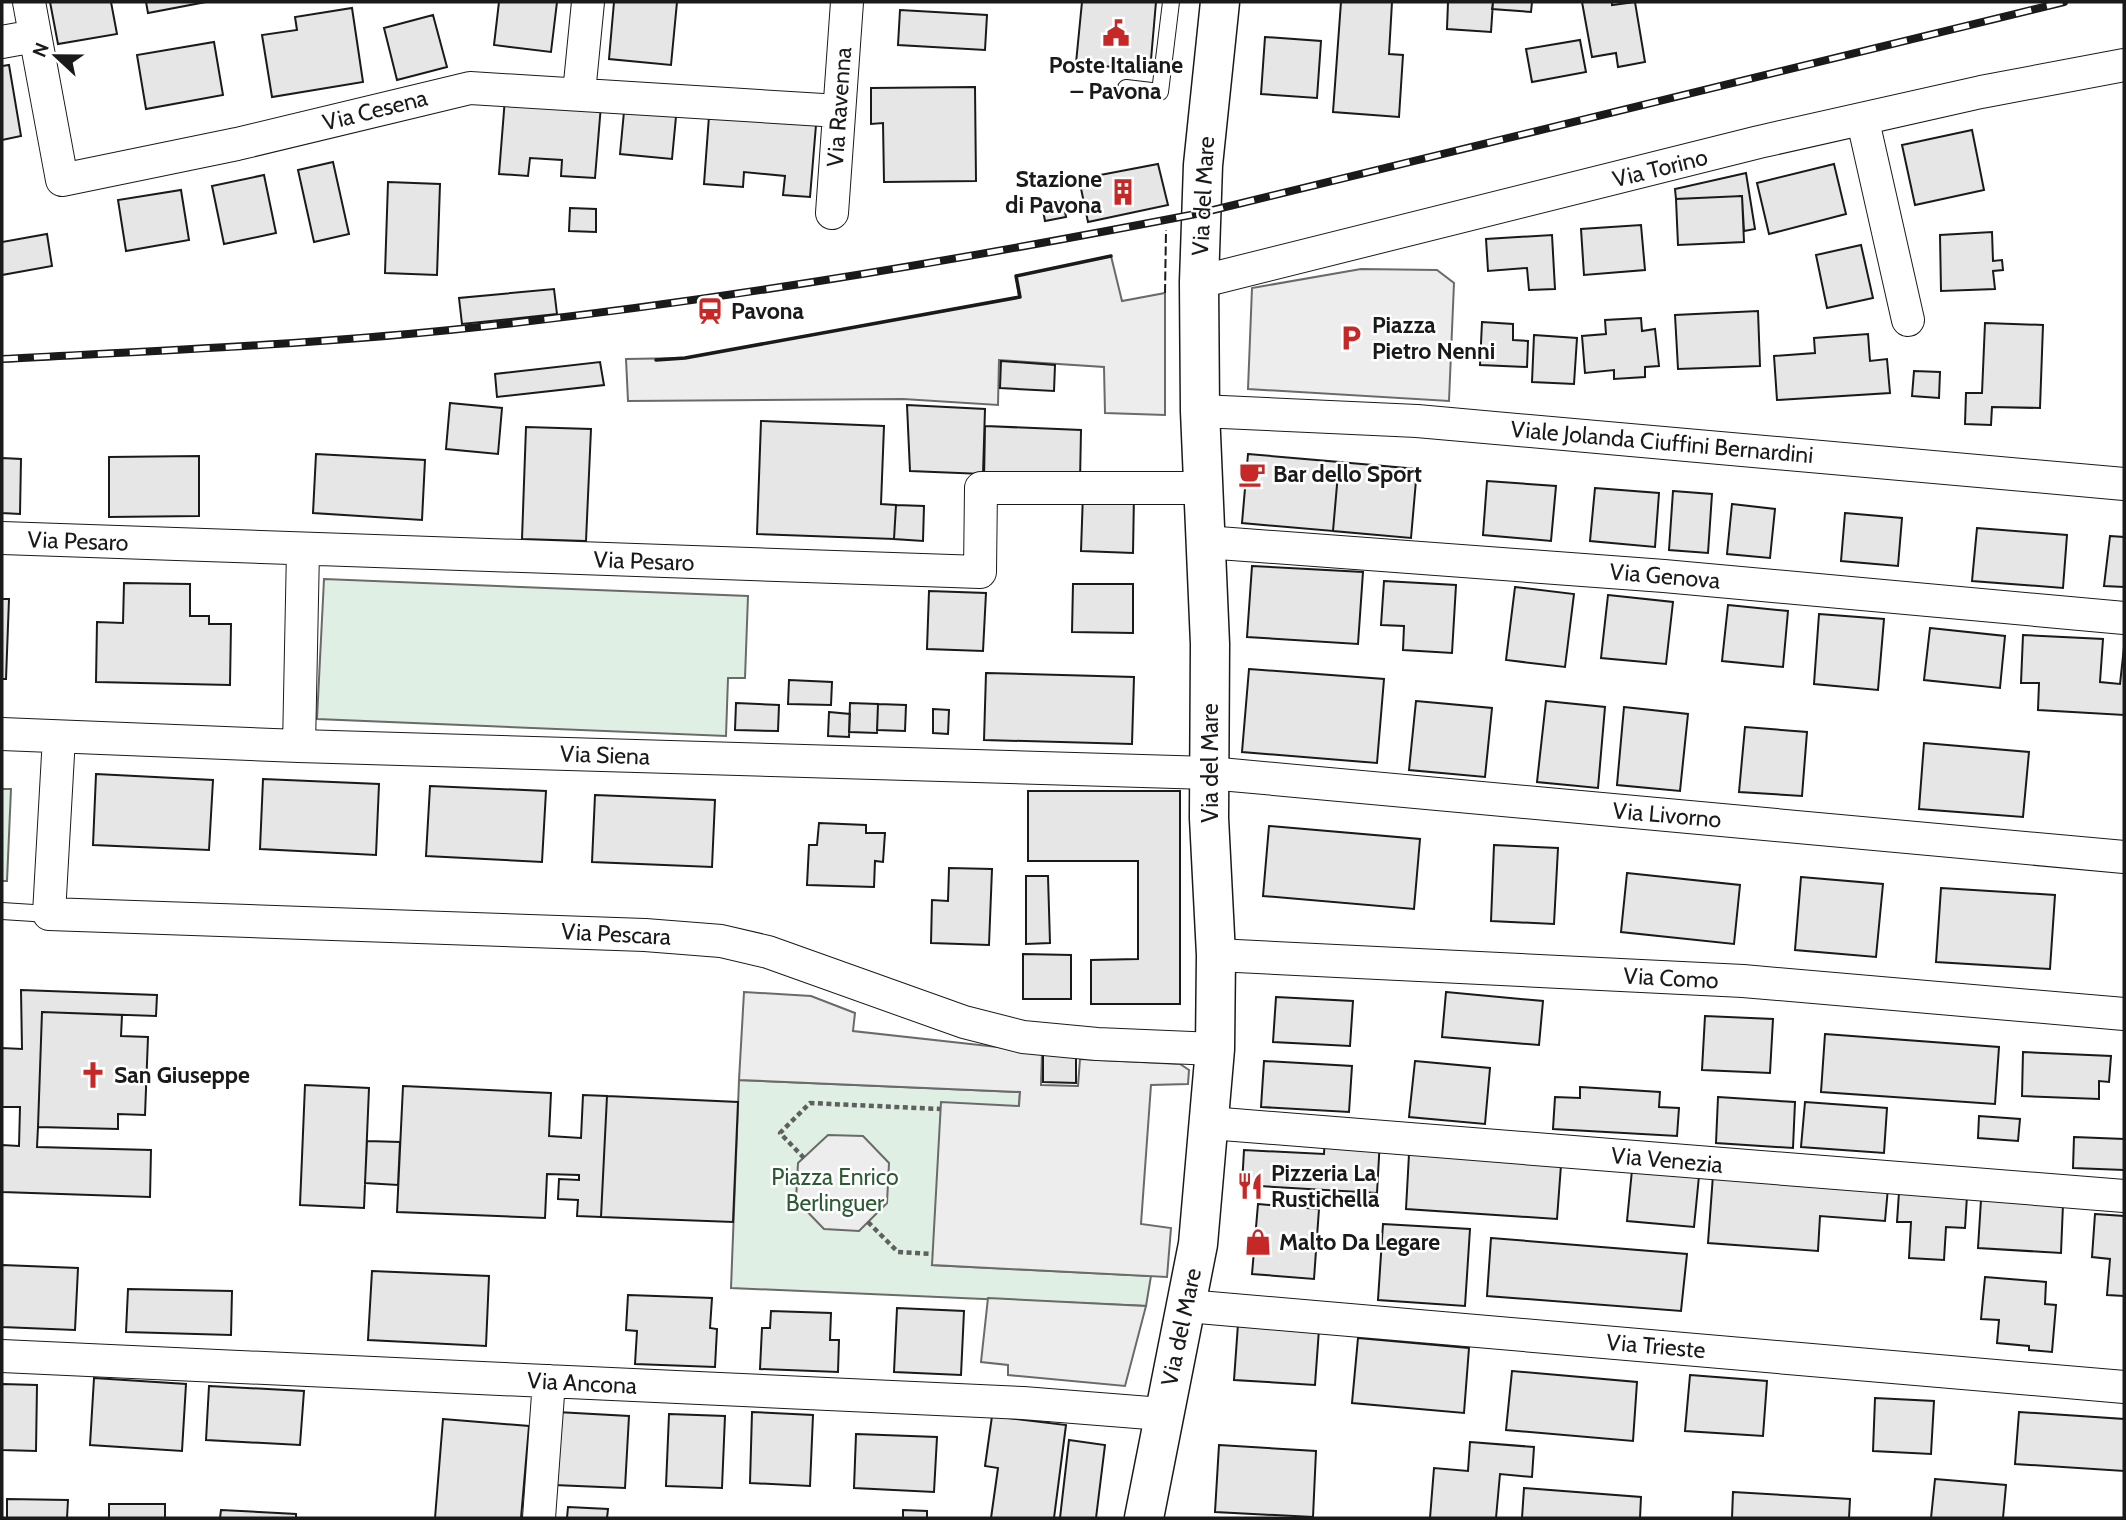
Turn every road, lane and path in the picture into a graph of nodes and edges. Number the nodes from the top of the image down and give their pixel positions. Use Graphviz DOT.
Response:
graph roads {
  1 [pos="29,2"];
  2 [pos="588,2"];
  3 [pos="847,2"];
  4 [pos="1171,2"];
  5 [pos="1220,2"];
  6 [pos="35,36"];
  7 [pos="2,42"];
  8 [pos="2124,65"];
  9 [pos="1126,88"];
  10 [pos="579,93"];
  11 [pos="839,111"];
  12 [pos="1863,121"];
  13 [pos="832,213"];
  14 [pos="1199,282"];
  15 [pos="1908,320"];
  16 [pos="1200,411"];
  17 [pos="2124,484"];
  18 [pos="1203,488"];
  19 [pos="2,538"];
  20 [pos="1205,542"];
  21 [pos="303,550"];
  22 [pos="2124,618"];
  23 [pos="2,734"];
  24 [pos="59,737"];
  25 [pos="299,747"];
  26 [pos="1209,773"];
  27 [pos="2124,857"];
  28 [pos="2,911"];
  29 [pos="48,914"];
  30 [pos="1216,955"];
  31 [pos="2124,1014"];
  32 [pos="1215,1049"];
  33 [pos="940,1109"];
  34 [pos="1209,1124"];
  35 [pos="804,1158"];
  36 [pos="2124,1196"];
  37 [pos="868,1222"];
  38 [pos="933,1254"];
  39 [pos="1187,1306"];
  40 [pos="2,1356"];
  41 [pos="549,1381"];
  42 [pos="2124,1387"];
  43 [pos="1162,1414"];
  44 [pos="539,1518"];
  45 [pos="1144,1518"];
  1 -- 6 [label="street"];
  2 -- 10 [label="street"];
  3 -- 11 [label="street, Via Ravenna"];
  4 -- 9 [label="lane"];
  5 -- 14 [label="main road, Via del Mare"];
  6 -- 7 [label="street"];
  6 -- 10 [label="street, Via Cesena"];
  8 -- 12 [label="street, Via Torino"];
  10 -- 11 [label="street, Via Cesena"];
  11 -- 13 [label="street, Via Ravenna"];
  12 -- 14 [label="street, Via Torino"];
  12 -- 15 [label="street"];
  14 -- 16 [label="main road, Via del Mare"];
  16 -- 17 [label="street, Viale Jolanda Ciuffini Bernardini"];
  16 -- 18 [label="main road, Via del Mare"];
  18 -- 20 [label="main road, Via del Mare"];
  18 -- 21 [label="street, Via Pesaro"];
  19 -- 21 [label="street, Via Pesaro"];
  20 -- 22 [label="street, Via Genova"];
  20 -- 26 [label="main road, Via del Mare"];
  21 -- 25 [label="street"];
  23 -- 24 [label="street, Via Siena"];
  24 -- 25 [label="street, Via Siena"];
  24 -- 29 [label="street"];
  25 -- 26 [label="street, Via Siena"];
  26 -- 27 [label="street, Via Livorno"];
  26 -- 30 [label="main road, Via del Mare"];
  28 -- 29 [label="lane, Via Pescara"];
  29 -- 32 [label="street, Via Pescara"];
  30 -- 31 [label="street, Via Como"];
  30 -- 32 [label="main road, Via del Mare"];
  32 -- 34 [label="main road, Via del Mare"];
  33 -- 35 [label="path"];
  34 -- 36 [label="street, Via Venezia"];
  34 -- 39 [label="main road, Via del Mare"];
  37 -- 38 [label="path"];
  39 -- 42 [label="street, Via Trieste"];
  39 -- 43 [label="main road, Via del Mare"];
  40 -- 41 [label="street, Via Ancona"];
  41 -- 43 [label="street, Via Ancona"];
  41 -- 44 [label="street"];
  43 -- 45 [label="main road, Via del Mare"];
}
